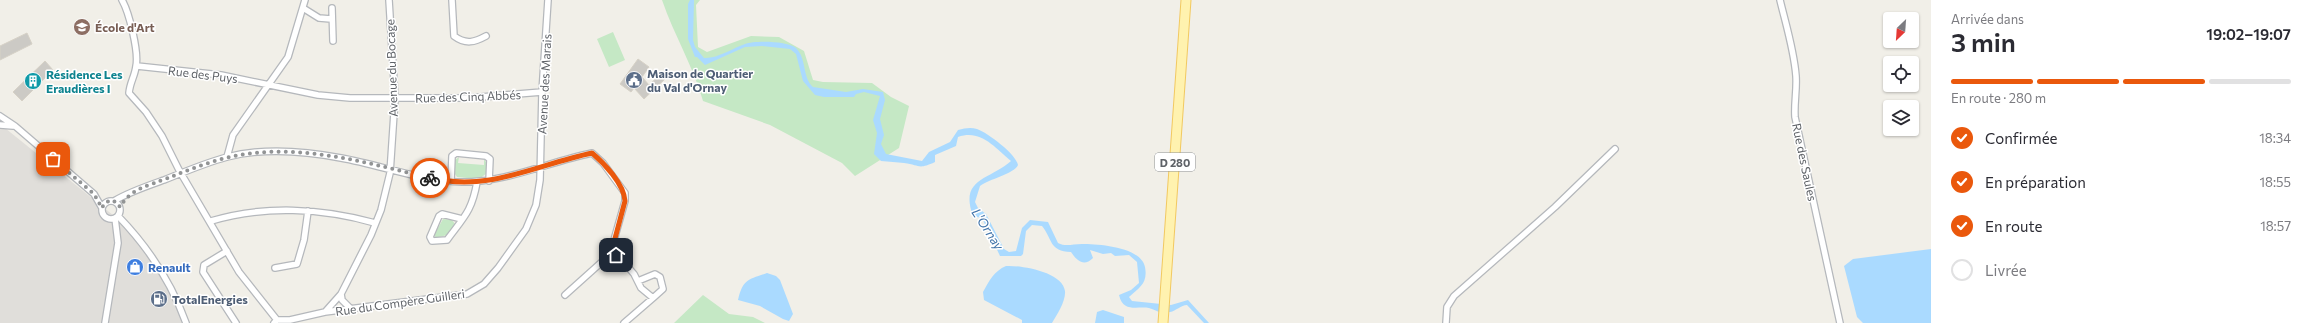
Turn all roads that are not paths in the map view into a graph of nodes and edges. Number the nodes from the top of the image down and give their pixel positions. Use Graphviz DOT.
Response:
graph roads {
  1 [pos="122,0"];
  2 [pos="305,0"];
  3 [pos="389,0"];
  4 [pos="452,0"];
  5 [pos="548,0"];
  6 [pos="1186,0"];
  7 [pos="1780,0"];
  8 [pos="303,8"];
  9 [pos="332,8"];
  10 [pos="331,19"];
  11 [pos="486,36"];
  12 [pos="333,41"];
  13 [pos="137,66"];
  14 [pos="270,84"];
  15 [pos="542,92"];
  16 [pos="395,98"];
  17 [pos="0,116"];
  18 [pos="0,124"];
  19 [pos="15,126"];
  20 [pos="1615,149"];
  21 [pos="227,157"];
  22 [pos="390,169"];
  23 [pos="540,169"];
  24 [pos="181,173"];
  25 [pos="451,181"];
  26 [pos="489,181"];
  27 [pos="477,182"];
  28 [pos="129,193"];
  29 [pos="94,194"];
  30 [pos="111,201"];
  31 [pos="120,207"];
  32 [pos="102,208"];
  33 [pos="308,211"];
  34 [pos="117,217"];
  35 [pos="107,218"];
  36 [pos="462,219"];
  37 [pos="211,221"];
  38 [pos="375,223"];
  39 [pos="117,234"];
  40 [pos="614,250"];
  41 [pos="227,251"];
  42 [pos="275,268"];
  43 [pos="638,281"];
  44 [pos="341,294"];
  45 [pos="565,295"];
  46 [pos="653,298"];
  47 [pos="351,309"];
  48 [pos="325,312"];
  49 [pos="275,321"];
  50 [pos="105,323"];
  51 [pos="186,323"];
  52 [pos="236,323"];
  53 [pos="624,323"];
  54 [pos="1163,323"];
  55 [pos="1446,323"];
  56 [pos="1840,323"];
  1 -- 13 [label="street"];
  2 -- 8 [label="street"];
  3 -- 16 [label="street, Avenue du Bocage"];
  4 -- 11 [label="street"];
  5 -- 15 [label="street, Avenue des Marais"];
  6 -- 54 [label="main road, D 280"];
  7 -- 56 [label="street, Rue des Saules"];
  8 -- 10 [label="street"];
  8 -- 14 [label="street"];
  9 -- 10 [label="street"];
  10 -- 12 [label="street"];
  13 -- 14 [label="street, Rue des Puys"];
  13 -- 24 [label="street"];
  14 -- 16 [label="street, Rue des Puys"];
  14 -- 21 [label="street"];
  15 -- 16 [label="street, Rue des Cinq Abbés"];
  15 -- 23 [label="street, Avenue des Marais"];
  16 -- 22 [label="street, Avenue du Bocage"];
  17 -- 19 [label="street"];
  18 -- 19 [label="street"];
  19 -- 29 [label="street"];
  20 -- 55 [label="street"];
  21 -- 22 [label="street"];
  21 -- 24 [label="street"];
  22 -- 25 [label="street"];
  22 -- 38 [label="street, Avenue du Bocage"];
  23 -- 26 [label="street"];
  23 -- 40 [label="street"];
  23 -- 47 [label="street, Rue du Compère Guilleri"];
  24 -- 28 [label="street"];
  24 -- 37 [label="street"];
  25 -- 26 [label="street"];
  25 -- 27 [label="street"];
  26 -- 27 [label="street"];
  27 -- 36 [label="street"];
  28 -- 30 [label="street"];
  28 -- 31 [label="street"];
  29 -- 30 [label="street"];
  29 -- 32 [label="street"];
  30 -- 31 [label="street"];
  30 -- 32 [label="street"];
  31 -- 34 [label="street"];
  32 -- 35 [label="street"];
  33 -- 37 [label="street"];
  33 -- 38 [label="street"];
  33 -- 42 [label="street"];
  34 -- 35 [label="street"];
  34 -- 39 [label="street"];
  34 -- 51 [label="street"];
  35 -- 39 [label="street"];
  36 -- 36 [label="street"];
  37 -- 41 [label="street"];
  38 -- 44 [label="street, Avenue du Bocage"];
  39 -- 50 [label="street"];
  40 -- 43 [label="street"];
  40 -- 45 [label="street"];
  41 -- 49 [label="street"];
  41 -- 52 [label="street"];
  43 -- 46 [label="street"];
  43 -- 46 [label="street"];
  44 -- 47 [label="street"];
  44 -- 48 [label="street, Avenue du Bocage"];
  46 -- 53 [label="street"];
  47 -- 48 [label="street, Rue du Compère Guilleri"];
  48 -- 49 [label="street"];
}
